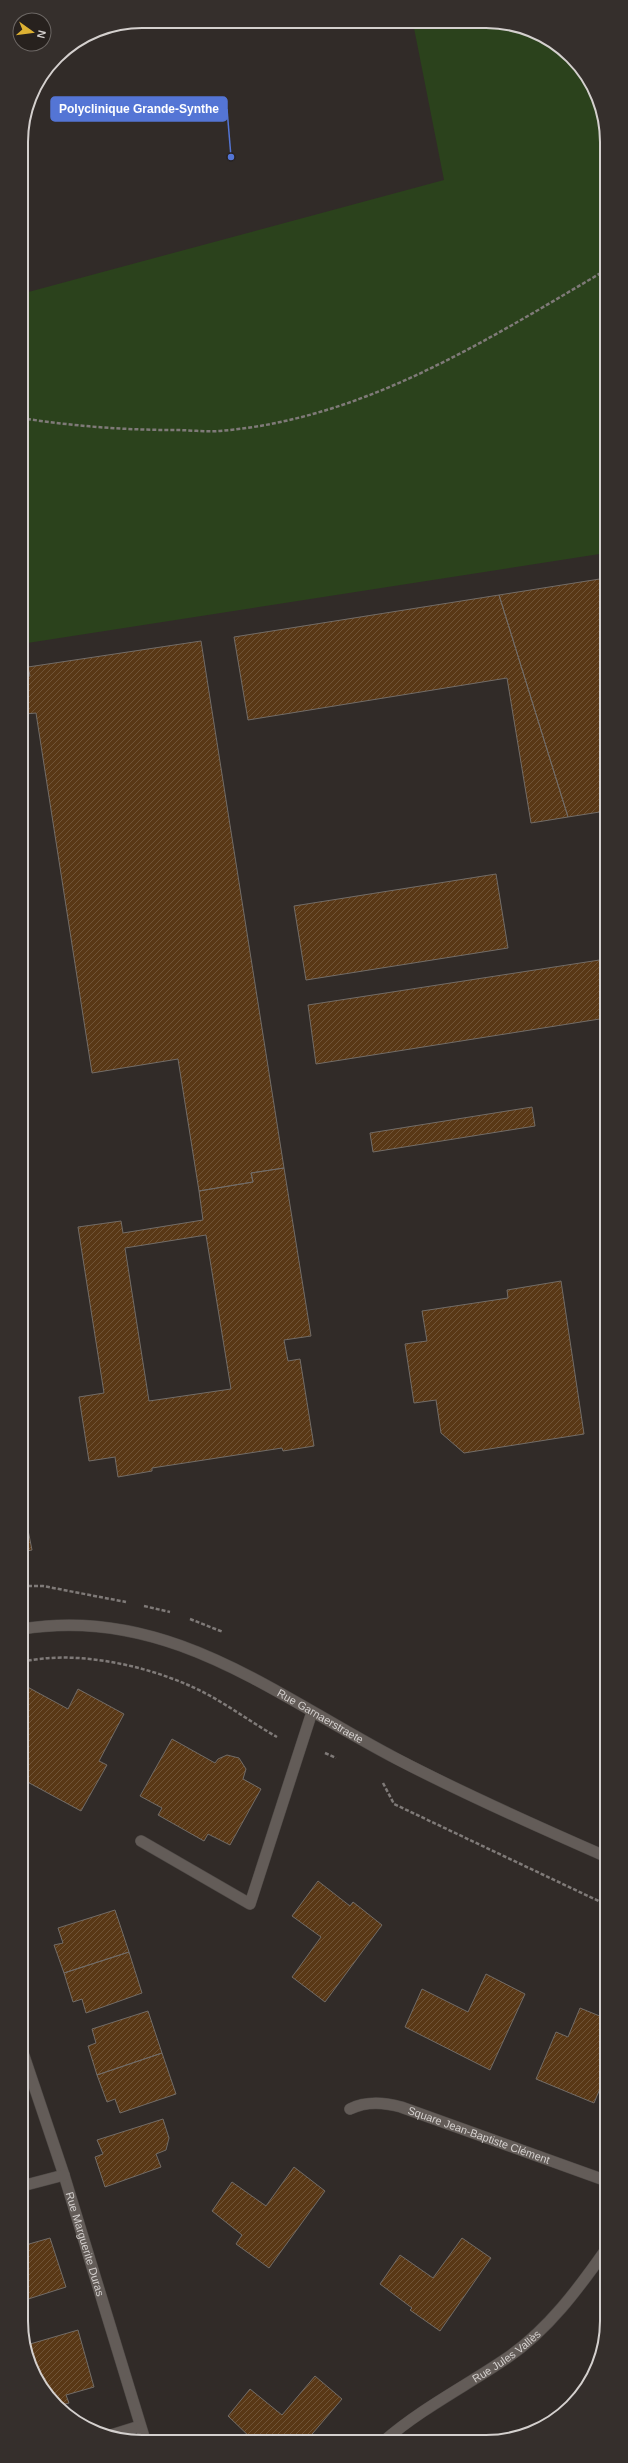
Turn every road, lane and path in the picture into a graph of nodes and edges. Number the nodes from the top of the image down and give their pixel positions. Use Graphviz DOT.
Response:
graph roads {
  1 [pos="600,274"];
  2 [pos="28,419"];
  3 [pos="28,1628"];
  4 [pos="28,1661"];
  5 [pos="312,1712"];
  6 [pos="300,1749"];
  7 [pos="397,1759"];
  8 [pos="340,1760"];
  9 [pos="141,1841"];
  10 [pos="600,1854"];
  11 [pos="600,1902"];
  12 [pos="28,2068"];
  13 [pos="350,2109"];
  14 [pos="64,2175"];
  15 [pos="600,2178"];
  16 [pos="28,2184"];
  17 [pos="600,2257"];
  18 [pos="140,2426"];
  19 [pos="119,2433"];
  20 [pos="143,2435"];
  21 [pos="390,2435"];
  1 -- 2 [label="path"];
  3 -- 5 [label="street, Rue Garnaerstraete"];
  4 -- 6 [label="path"];
  5 -- 6 [label="street"];
  5 -- 7 [label="street, Rue Garnaerstraete"];
  6 -- 8 [label="path"];
  6 -- 9 [label="street"];
  7 -- 10 [label="street, Rue Garnaerstraete"];
  7 -- 11 [label="path"];
  12 -- 14 [label="street, Rue Marguerite Duras"];
  13 -- 15 [label="street, Square Jean-Baptiste Clément"];
  14 -- 16 [label="street"];
  14 -- 18 [label="street, Rue Marguerite Duras"];
  17 -- 21 [label="street, Rue Jules Vallès"];
  18 -- 19 [label="street"];
  18 -- 20 [label="street, Rue Marguerite Duras"];
}
